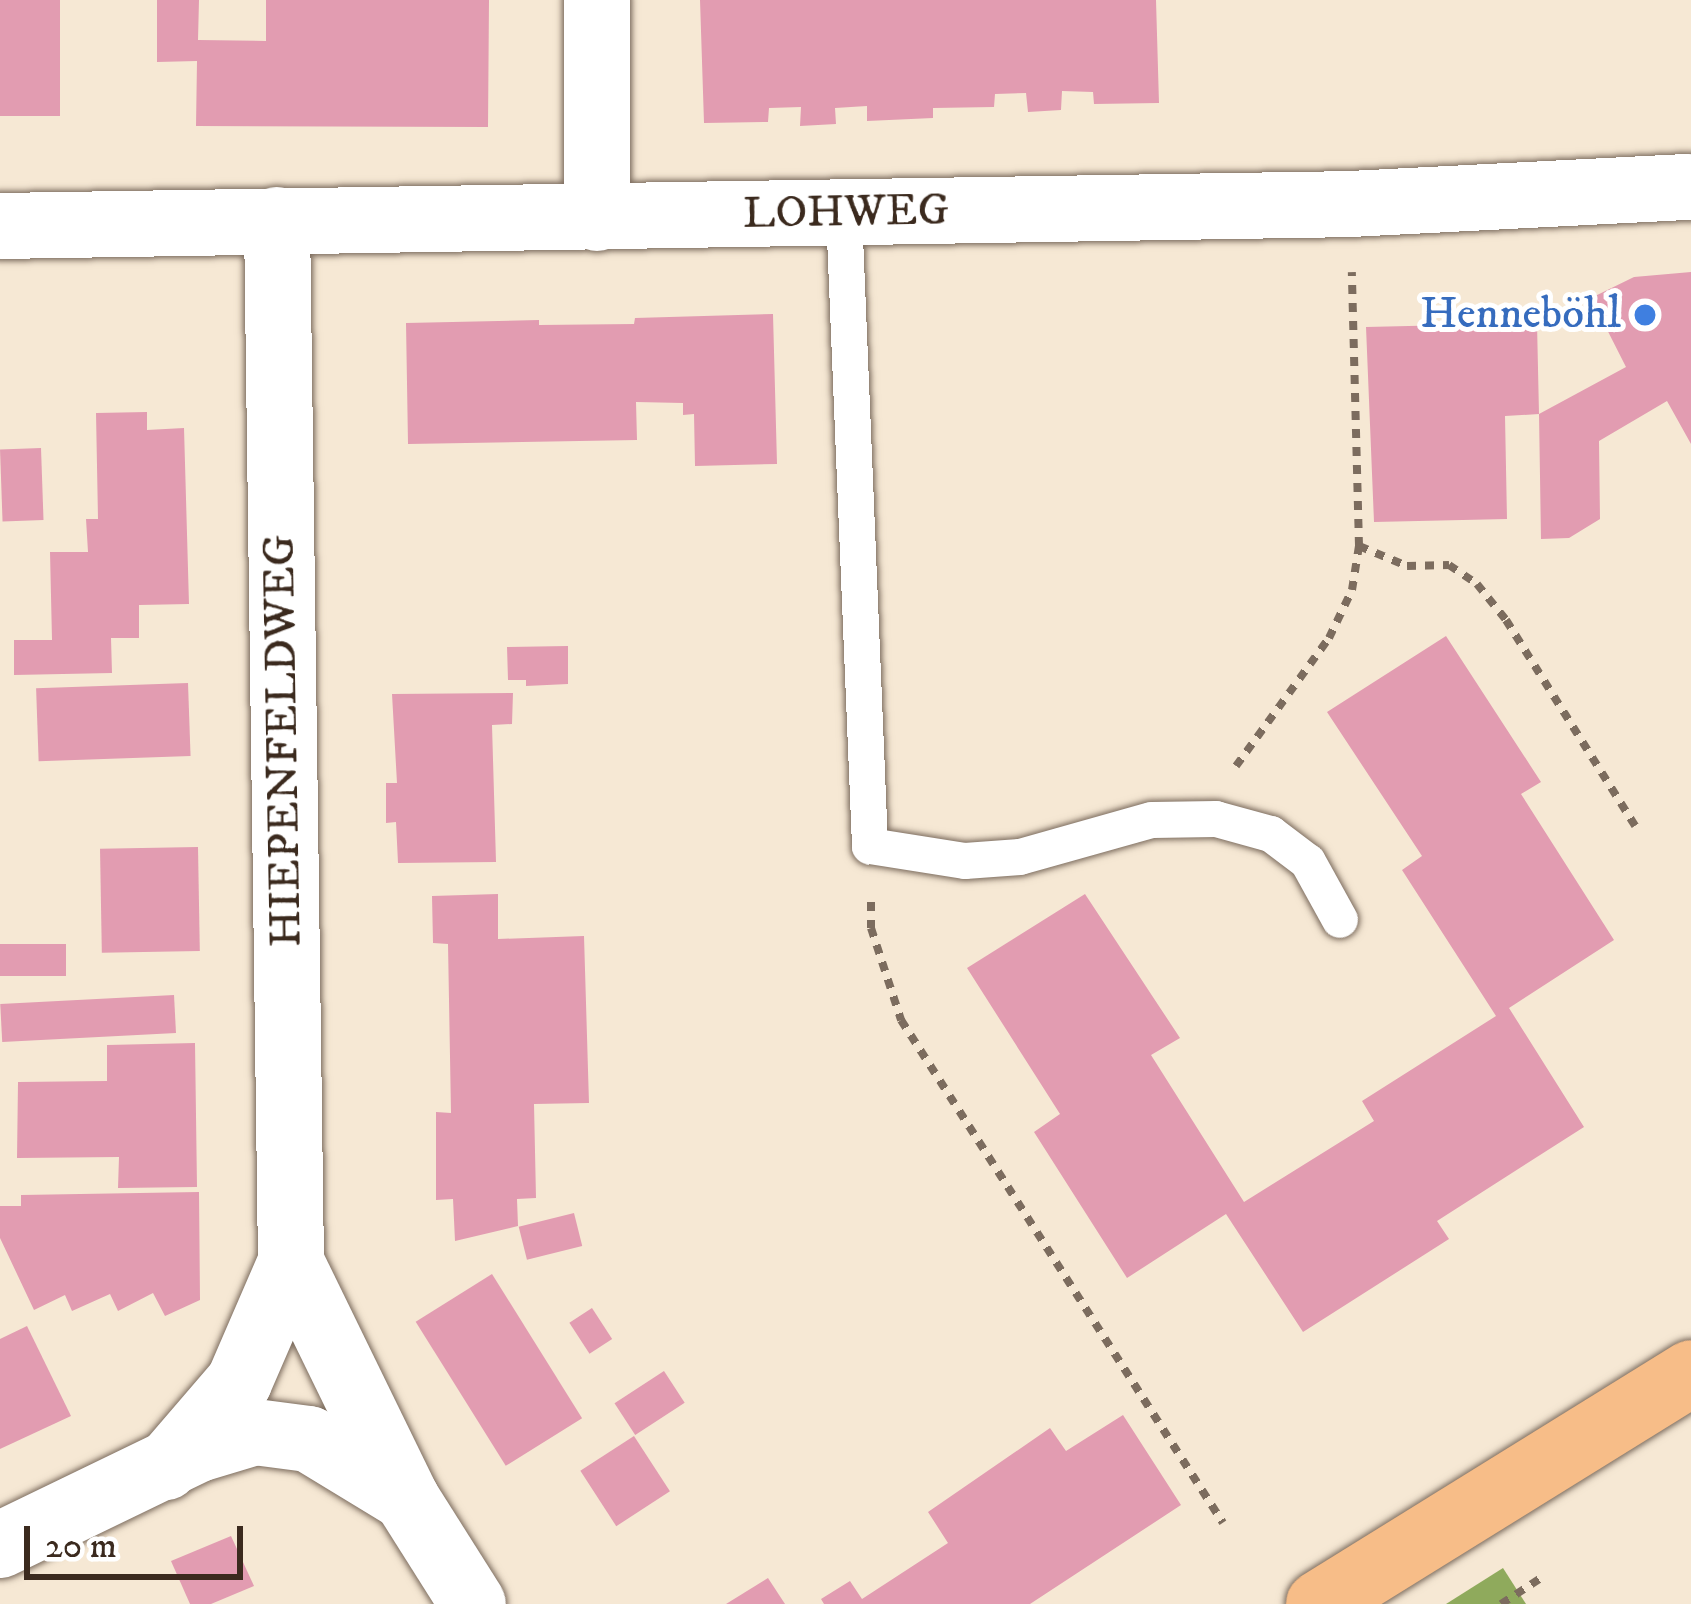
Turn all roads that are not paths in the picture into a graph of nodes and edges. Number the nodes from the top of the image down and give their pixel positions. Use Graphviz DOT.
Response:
graph roads {
  1 [pos="597,0"];
  2 [pos="1691,187"];
  3 [pos="844,212"];
  4 [pos="597,218"];
  5 [pos="277,220"];
  6 [pos="0,226"];
  7 [pos="1340,920"];
  8 [pos="291,1262"];
  9 [pos="1691,1373"];
  10 [pos="166,1467"];
  11 [pos="406,1498"];
  12 [pos="0,1545"];
  13 [pos="473,1604"];
  14 [pos="1319,1604"];
  1 -- 4 [label="street"];
  2 -- 3 [label="street, LOHWEG"];
  3 -- 4 [label="street, LOHWEG"];
  3 -- 7 [label="lane"];
  4 -- 5 [label="street, LOHWEG"];
  5 -- 6 [label="street, LOHWEG"];
  5 -- 8 [label="street, HIEPENFELDWEG"];
  8 -- 10 [label="street"];
  8 -- 11 [label="street"];
  9 -- 14 [label="main road"];
  10 -- 11 [label="street"];
  10 -- 12 [label="street"];
  11 -- 13 [label="street"];
}
